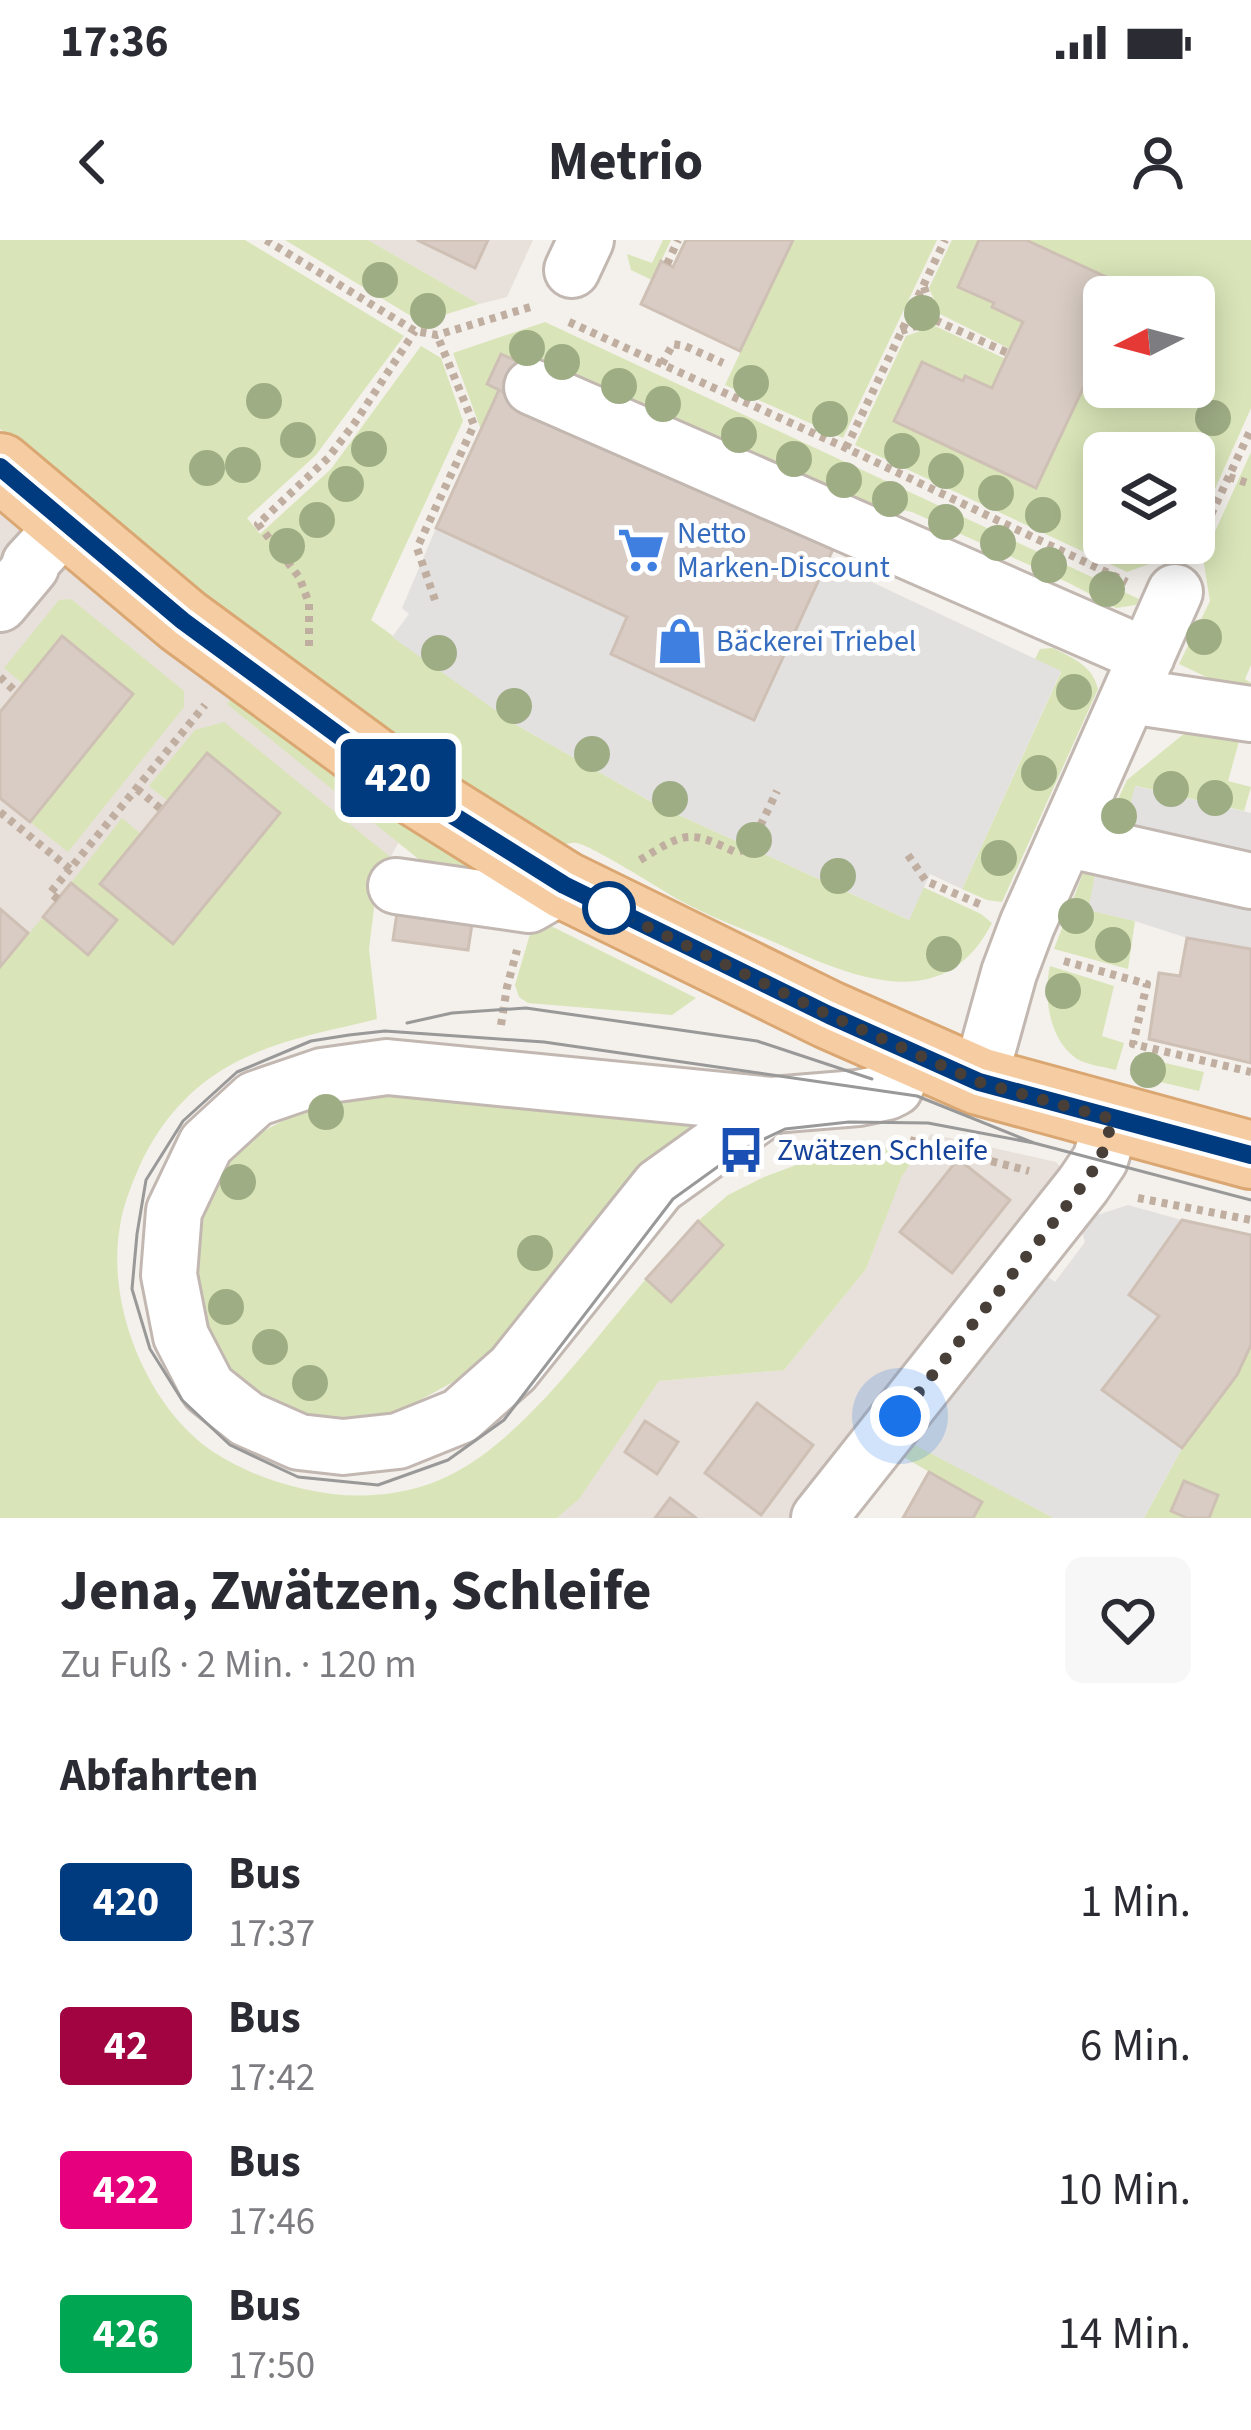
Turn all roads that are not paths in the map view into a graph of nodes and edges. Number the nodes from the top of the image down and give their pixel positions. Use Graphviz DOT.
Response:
graph roads {
  1 [pos="532,387"];
  2 [pos="0,466"];
  3 [pos="68,523"];
  4 [pos="1184,573"];
  5 [pos="0,604"];
  6 [pos="1139,674"];
  7 [pos="1251,714"];
  8 [pos="1065,839"];
  9 [pos="1251,881"];
  10 [pos="564,885"];
  11 [pos="396,886"];
  12 [pos="913,1052"];
  13 [pos="979,1082"];
  14 [pos="772,1106"];
  15 [pos="1113,1119"];
  16 [pos="1251,1155"];
  17 [pos="819,1518"];
  1 -- 6 [label="street"];
  2 -- 3 [label="main road"];
  3 -- 5 [label="street"];
  3 -- 10 [label="main road"];
  4 -- 6 [label="street"];
  6 -- 7 [label="street"];
  6 -- 8 [label="street"];
  8 -- 9 [label="street"];
  8 -- 13 [label="street"];
  10 -- 11 [label="street"];
  10 -- 12 [label="main road"];
  12 -- 13 [label="main road"];
  12 -- 14 [label="street"];
  13 -- 15 [label="main road"];
  14 -- 14 [label="street"];
  15 -- 16 [label="main road"];
  15 -- 17 [label="street"];
}
